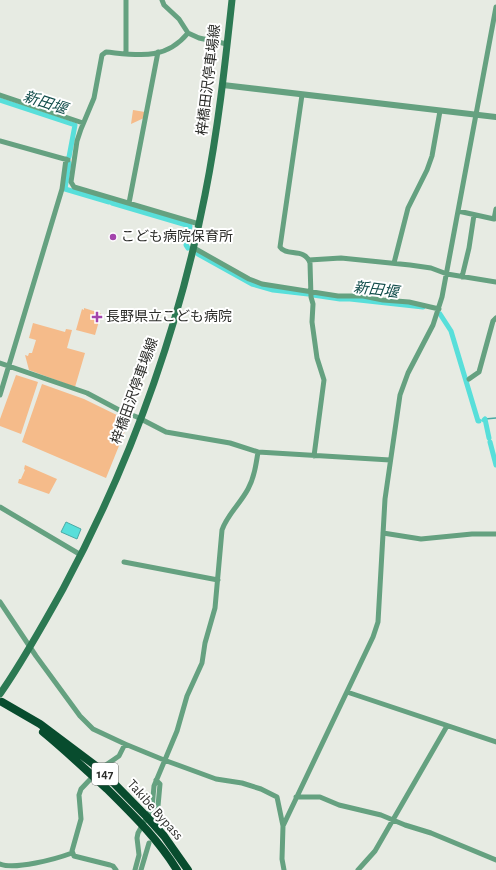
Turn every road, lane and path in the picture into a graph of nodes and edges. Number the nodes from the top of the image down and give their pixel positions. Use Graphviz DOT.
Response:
graph roads {
  1 [pos="126,0"];
  2 [pos="162,0"];
  3 [pos="232,0"];
  4 [pos="496,7"];
  5 [pos="188,33"];
  6 [pos="227,44"];
  7 [pos="158,52"];
  8 [pos="126,54"];
  9 [pos="223,85"];
  10 [pos="0,95"];
  11 [pos="302,95"];
  12 [pos="440,111"];
  13 [pos="476,115"];
  14 [pos="496,117"];
  15 [pos="83,123"];
  16 [pos="0,141"];
  17 [pos="66,159"];
  18 [pos="74,161"];
  19 [pos="130,203"];
  20 [pos="496,209"];
  21 [pos="458,211"];
  22 [pos="474,216"];
  23 [pos="199,224"];
  24 [pos="194,248"];
  25 [pos="309,260"];
  26 [pos="394,263"];
  27 [pos="447,274"];
  28 [pos="462,277"];
  29 [pos="496,282"];
  30 [pos="311,291"];
  31 [pos="439,309"];
  32 [pos="496,318"];
  33 [pos="0,363"];
  34 [pos="9,366"];
  35 [pos="469,379"];
  36 [pos="0,395"];
  37 [pos="140,419"];
  38 [pos="258,452"];
  39 [pos="314,456"];
  40 [pos="390,460"];
  41 [pos="0,507"];
  42 [pos="383,533"];
  43 [pos="496,534"];
  44 [pos="81,555"];
  45 [pos="124,562"];
  46 [pos="218,580"];
  47 [pos="0,602"];
  48 [pos="30,647"];
  49 [pos="347,692"];
  50 [pos="1,699"];
  51 [pos="447,726"];
  52 [pos="496,742"];
  53 [pos="125,744"];
  54 [pos="164,760"];
  55 [pos="100,769"];
  56 [pos="93,776"];
  57 [pos="156,780"];
  58 [pos="296,797"];
  59 [pos="149,819"];
  60 [pos="392,819"];
  61 [pos="282,826"];
  62 [pos="149,843"];
  63 [pos="72,853"];
  64 [pos="496,860"];
  65 [pos="0,864"];
  66 [pos="116,870"];
  67 [pos="135,870"];
  68 [pos="141,870"];
  69 [pos="177,870"];
  70 [pos="188,870"];
  71 [pos="284,870"];
  72 [pos="358,870"];
  1 -- 8 [label="street"];
  2 -- 5 [label="street"];
  3 -- 6 [label="main road, 梓橋田沢停車場線"];
  4 -- 13 [label="street"];
  5 -- 6 [label="street"];
  5 -- 7 [label="street"];
  6 -- 9 [label="main road, 梓橋田沢停車場線"];
  7 -- 8 [label="street"];
  7 -- 19 [label="street"];
  8 -- 15 [label="street"];
  9 -- 11 [label="street"];
  9 -- 23 [label="main road, 梓橋田沢停車場線"];
  10 -- 15 [label="street"];
  11 -- 12 [label="street"];
  11 -- 25 [label="street"];
  12 -- 13 [label="street"];
  12 -- 26 [label="street"];
  13 -- 14 [label="street"];
  13 -- 21 [label="street"];
  15 -- 18 [label="street"];
  16 -- 17 [label="street"];
  17 -- 18 [label="street"];
  17 -- 34 [label="street"];
  18 -- 19 [label="street"];
  19 -- 23 [label="street"];
  20 -- 22 [label="street"];
  21 -- 22 [label="street"];
  21 -- 27 [label="street"];
  22 -- 28 [label="street"];
  23 -- 24 [label="main road, 梓橋田沢停車場線"];
  24 -- 30 [label="street"];
  24 -- 37 [label="main road, 梓橋田沢停車場線"];
  25 -- 26 [label="street"];
  25 -- 30 [label="street"];
  26 -- 27 [label="street"];
  27 -- 28 [label="street"];
  27 -- 31 [label="street"];
  28 -- 29 [label="street"];
  30 -- 31 [label="street"];
  30 -- 39 [label="street"];
  31 -- 40 [label="street"];
  32 -- 35 [label="street"];
  33 -- 34 [label="street"];
  34 -- 36 [label="street"];
  34 -- 37 [label="street"];
  37 -- 38 [label="street"];
  37 -- 44 [label="main road, 梓橋田沢停車場線"];
  38 -- 39 [label="street"];
  38 -- 46 [label="street"];
  39 -- 40 [label="street"];
  40 -- 42 [label="street"];
  41 -- 44 [label="street"];
  42 -- 43 [label="street"];
  42 -- 49 [label="street"];
  44 -- 48 [label="main road, 梓橋田沢停車場線"];
  45 -- 46 [label="street"];
  46 -- 54 [label="street"];
  47 -- 48 [label="street"];
  48 -- 50 [label="main road, 梓橋田沢停車場線"];
  48 -- 53 [label="street"];
  49 -- 51 [label="street"];
  49 -- 58 [label="street"];
  50 -- 55 [label="highway, Takibe Bypass / 147"];
  50 -- 56 [label="highway, Takibe Bypass / 147"];
  51 -- 52 [label="street"];
  51 -- 60 [label="street"];
  53 -- 54 [label="street"];
  53 -- 55 [label="street"];
  54 -- 57 [label="street"];
  54 -- 61 [label="street"];
  55 -- 56 [label="street"];
  55 -- 59 [label="highway, Takibe Bypass / 147"];
  56 -- 59 [label="highway, Takibe Bypass / 147"];
  56 -- 63 [label="street"];
  57 -- 59 [label="street"];
  57 -- 59 [label="street"];
  58 -- 60 [label="street"];
  58 -- 61 [label="street"];
  59 -- 67 [label="street"];
  59 -- 69 [label="highway, Takibe Bypass / 147"];
  59 -- 70 [label="highway, Takibe Bypass / 147"];
  60 -- 64 [label="street"];
  60 -- 72 [label="street"];
  61 -- 71 [label="street"];
  62 -- 68 [label="street"];
  63 -- 65 [label="street"];
  63 -- 66 [label="street"];
}
